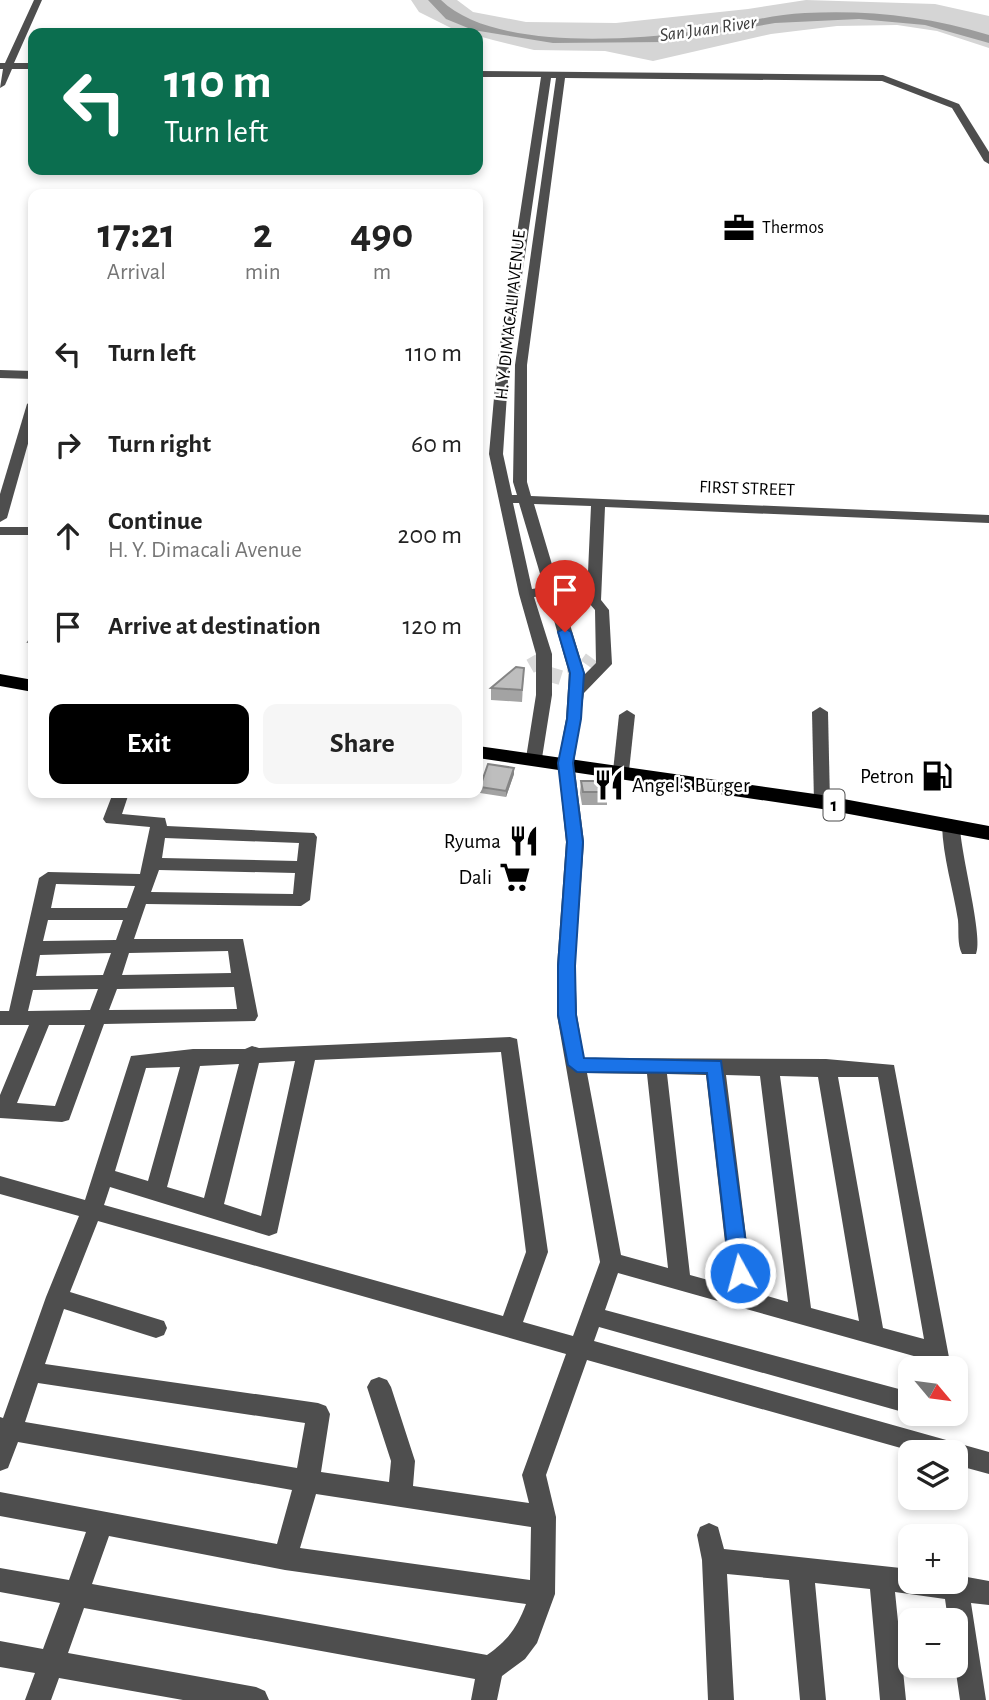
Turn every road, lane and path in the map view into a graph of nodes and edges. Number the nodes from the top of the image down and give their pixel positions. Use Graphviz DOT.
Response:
graph roads {
  1 [pos="38,0"];
  2 [pos="5,66"];
  3 [pos="28,66"];
  4 [pos="483,74"];
  5 [pos="561,74"];
  6 [pos="546,76"];
  7 [pos="0,85"];
  8 [pos="989,161"];
  9 [pos="503,364"];
  10 [pos="521,365"];
  11 [pos="0,374"];
  12 [pos="28,375"];
  13 [pos="28,421"];
  14 [pos="523,498"];
  15 [pos="504,500"];
  16 [pos="598,502"];
  17 [pos="0,518"];
  18 [pos="989,519"];
  19 [pos="0,531"];
  20 [pos="28,531"];
  21 [pos="552,591"];
  22 [pos="526,594"];
  23 [pos="598,605"];
  24 [pos="531,612"];
  25 [pos="533,656"];
  26 [pos="592,658"];
  27 [pos="0,680"];
  28 [pos="28,685"];
  29 [pos="575,693"];
  30 [pos="820,712"];
  31 [pos="627,715"];
  32 [pos="541,716"];
  33 [pos="574,719"];
  34 [pos="483,753"];
  35 [pos="534,758"];
  36 [pos="566,763"];
  37 [pos="621,771"];
  38 [pos="119,798"];
  39 [pos="822,802"];
  40 [pos="951,825"];
  41 [pos="158,832"];
  42 [pos="989,833"];
  43 [pos="305,867"];
  44 [pos="144,889"];
  45 [pos="41,914"];
  46 [pos="123,947"];
  47 [pos="33,948"];
  48 [pos="969,949"];
  49 [pos="241,981"];
  50 [pos="26,983"];
  51 [pos="109,983"];
  52 [pos="9,1018"];
  53 [pos="42,1018"];
  54 [pos="96,1019"];
  55 [pos="252,1053"];
  56 [pos="306,1055"];
  57 [pos="194,1057"];
  58 [pos="577,1065"];
  59 [pos="656,1066"];
  60 [pos="715,1066"];
  61 [pos="769,1067"];
  62 [pos="826,1067"];
  63 [pos="2,1110"];
  64 [pos="102,1176"];
  65 [pos="0,1185"];
  66 [pos="155,1192"];
  67 [pos="92,1210"];
  68 [pos="212,1210"];
  69 [pos="611,1262"];
  70 [pos="680,1281"];
  71 [pos="57,1297"];
  72 [pos="743,1299"];
  73 [pos="593,1316"];
  74 [pos="800,1316"];
  75 [pos="510,1327"];
  76 [pos="156,1328"];
  77 [pos="873,1335"];
  78 [pos="580,1348"];
  79 [pos="926,1356"];
  80 [pos="938,1356"];
  81 [pos="31,1372"];
  82 [pos="379,1387"];
  83 [pos="898,1400"];
  84 [pos="5,1429"];
  85 [pos="908,1440"];
  86 [pos="968,1457"];
  87 [pos="0,1460"];
  88 [pos="989,1463"];
  89 [pos="307,1481"];
  90 [pos="400,1495"];
  91 [pos="0,1504"];
  92 [pos="544,1517"];
  93 [pos="102,1522"];
  94 [pos="709,1535"];
  95 [pos="285,1558"];
  96 [pos="714,1560"];
  97 [pos="801,1569"];
  98 [pos="881,1577"];
  99 [pos="898,1579"];
  100 [pos="0,1580"];
  101 [pos="968,1589"];
  102 [pos="989,1593"];
  103 [pos="76,1594"];
  104 [pos="542,1594"];
  105 [pos="957,1594"];
  106 [pos="0,1654"];
  107 [pos="50,1662"];
  108 [pos="490,1669"];
  109 [pos="38,1700"];
  110 [pos="256,1700"];
  111 [pos="484,1700"];
  112 [pos="721,1700"];
  113 [pos="813,1700"];
  114 [pos="893,1700"];
  115 [pos="972,1700"];
  1 -- 2 [label="street"];
  2 -- 3 [label="street"];
  2 -- 7 [label="street"];
  4 -- 6 [label="street"];
  5 -- 6 [label="street"];
  5 -- 8 [label="street"];
  5 -- 10 [label="street, H. Y. DIMACALI AVENUE"];
  6 -- 9 [label="street, H. Y. DIMACALI AVENUE"];
  9 -- 10 [label="street"];
  9 -- 15 [label="street, H. Y. DIMACALI AVENUE"];
  10 -- 14 [label="street, H. Y. DIMACALI AVENUE"];
  11 -- 12 [label="street"];
  13 -- 17 [label="street"];
  14 -- 15 [label="street, FIRST STREET"];
  14 -- 16 [label="street, FIRST STREET"];
  14 -- 21 [label="street, H. Y. DIMACALI AVENUE"];
  15 -- 22 [label="street, H. Y. DIMACALI AVENUE"];
  16 -- 18 [label="street, FIRST STREET"];
  16 -- 23 [label="street"];
  19 -- 20 [label="street"];
  21 -- 22 [label="street"];
  21 -- 23 [label="street"];
  21 -- 29 [label="street, H. Y. DIMACALI AVENUE"];
  22 -- 24 [label="street, H. Y. DIMACALI AVENUE"];
  23 -- 26 [label="street"];
  23 -- 29 [label="street"];
  24 -- 25 [label="street"];
  24 -- 32 [label="street, H. Y. DIMACALI AVENUE"];
  27 -- 28 [label="highway"];
  29 -- 33 [label="street, H. Y. DIMACALI AVENUE"];
  30 -- 39 [label="street"];
  31 -- 37 [label="street"];
  32 -- 33 [label="street"];
  32 -- 35 [label="street, H. Y. DIMACALI AVENUE"];
  33 -- 36 [label="street, H. Y. DIMACALI AVENUE"];
  34 -- 35 [label="highway, 1"];
  35 -- 36 [label="highway, 1"];
  36 -- 37 [label="highway, 1"];
  36 -- 58 [label="street, H. Y. DIMACALI AVENUE"];
  37 -- 39 [label="highway, 1"];
  38 -- 41 [label="street"];
  39 -- 40 [label="highway, 1"];
  40 -- 42 [label="highway, 1"];
  40 -- 48 [label="street"];
  41 -- 43 [label="street"];
  41 -- 44 [label="street"];
  43 -- 44 [label="street"];
  43 -- 44 [label="street"];
  44 -- 45 [label="street"];
  44 -- 45 [label="street"];
  44 -- 46 [label="street"];
  45 -- 47 [label="street"];
  46 -- 47 [label="street"];
  46 -- 49 [label="street"];
  46 -- 51 [label="street"];
  47 -- 50 [label="street"];
  49 -- 51 [label="street"];
  49 -- 54 [label="street"];
  50 -- 51 [label="street"];
  50 -- 52 [label="street"];
  51 -- 54 [label="street"];
  52 -- 53 [label="street"];
  53 -- 54 [label="street"];
  53 -- 63 [label="street"];
  54 -- 63 [label="street"];
  55 -- 56 [label="street"];
  55 -- 57 [label="street"];
  55 -- 68 [label="street"];
  56 -- 68 [label="street"];
  56 -- 75 [label="street"];
  57 -- 64 [label="street"];
  57 -- 66 [label="street"];
  58 -- 59 [label="street"];
  58 -- 69 [label="street, H. Y. DIMACALI AVENUE"];
  59 -- 60 [label="street"];
  59 -- 70 [label="street"];
  60 -- 61 [label="street"];
  60 -- 72 [label="street"];
  61 -- 62 [label="street"];
  61 -- 74 [label="street"];
  62 -- 77 [label="street"];
  62 -- 80 [label="street"];
  64 -- 66 [label="street"];
  64 -- 67 [label="street"];
  65 -- 67 [label="street"];
  66 -- 68 [label="street"];
  67 -- 71 [label="street"];
  67 -- 75 [label="street"];
  69 -- 70 [label="street"];
  69 -- 73 [label="street"];
  70 -- 72 [label="street"];
  71 -- 76 [label="street"];
  71 -- 81 [label="street"];
  72 -- 74 [label="street"];
  73 -- 78 [label="street"];
  73 -- 83 [label="street"];
  74 -- 77 [label="street"];
  75 -- 78 [label="street"];
  77 -- 79 [label="street"];
  78 -- 85 [label="street"];
  78 -- 92 [label="street"];
  81 -- 84 [label="street"];
  81 -- 89 [label="street"];
  82 -- 90 [label="street"];
  84 -- 87 [label="street"];
  84 -- 89 [label="street"];
  86 -- 88 [label="street"];
  89 -- 90 [label="street"];
  89 -- 95 [label="street"];
  90 -- 92 [label="street"];
  91 -- 93 [label="street"];
  92 -- 104 [label="street"];
  93 -- 95 [label="street"];
  93 -- 103 [label="street"];
  94 -- 96 [label="street"];
  95 -- 104 [label="street"];
  96 -- 97 [label="street"];
  96 -- 112 [label="street"];
  97 -- 98 [label="street"];
  97 -- 113 [label="street"];
  98 -- 99 [label="street"];
  98 -- 114 [label="street"];
  100 -- 103 [label="street"];
  101 -- 102 [label="street"];
  103 -- 107 [label="street"];
  103 -- 108 [label="street"];
  104 -- 108 [label="street"];
  105 -- 115 [label="street"];
  106 -- 107 [label="street"];
  107 -- 109 [label="street"];
  107 -- 110 [label="street"];
  108 -- 111 [label="street"];
}
